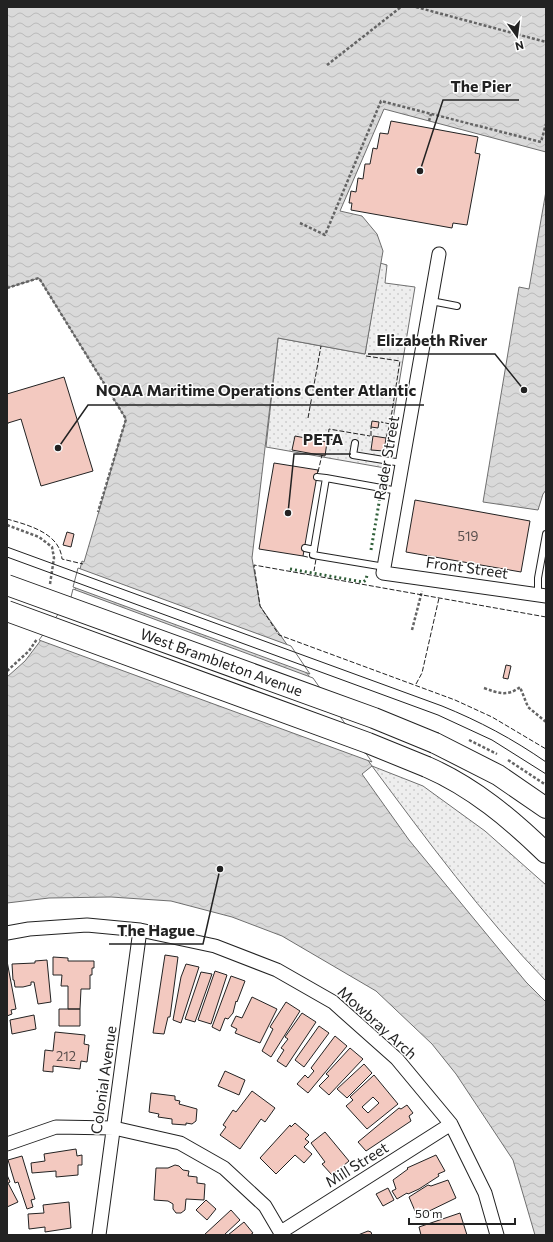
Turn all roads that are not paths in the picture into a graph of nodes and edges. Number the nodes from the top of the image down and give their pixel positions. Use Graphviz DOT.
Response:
graph roads {
  1 [pos="439,254"];
  2 [pos="431,301"];
  3 [pos="457,306"];
  4 [pos="355,443"];
  5 [pos="402,463"];
  6 [pos="317,477"];
  7 [pos="326,478"];
  8 [pos="398,490"];
  9 [pos="546,534"];
  10 [pos="305,548"];
  11 [pos="314,550"];
  12 [pos="384,570"];
  13 [pos="7,585"];
  14 [pos="542,595"];
  15 [pos="7,611"];
  16 [pos="546,808"];
  17 [pos="546,853"];
  18 [pos="140,930"];
  19 [pos="7,933"];
  20 [pos="451,1124"];
  21 [pos="114,1128"];
  22 [pos="7,1144"];
  23 [pos="282,1234"];
  24 [pos="100,1235"];
  25 [pos="497,1235"];
  1 -- 2 [label="street, Rader Street"];
  2 -- 3 [label="lane"];
  2 -- 5 [label="street, Rader Street"];
  4 -- 5 [label="lane"];
  5 -- 8 [label="street, Rader Street"];
  6 -- 7 [label="lane"];
  7 -- 8 [label="lane"];
  7 -- 11 [label="lane"];
  8 -- 12 [label="street, Rader Street"];
  9 -- 14 [label="lane"];
  10 -- 11 [label="lane"];
  11 -- 12 [label="lane"];
  12 -- 14 [label="street, Front Street"];
  13 -- 16 [label="main road, West Brambleton Avenue, bridge"];
  15 -- 17 [label="main road, West Brambleton Avenue, bridge"];
  18 -- 19 [label="street, Mowbray Arch"];
  18 -- 20 [label="street, Mowbray Arch"];
  18 -- 21 [label="street, Colonial Avenue"];
  20 -- 23 [label="street, Mill Street"];
  20 -- 25 [label="street, Mowbray Arch"];
  21 -- 22 [label="street"];
  21 -- 23 [label="street"];
  21 -- 24 [label="street, Colonial Avenue"];
}
